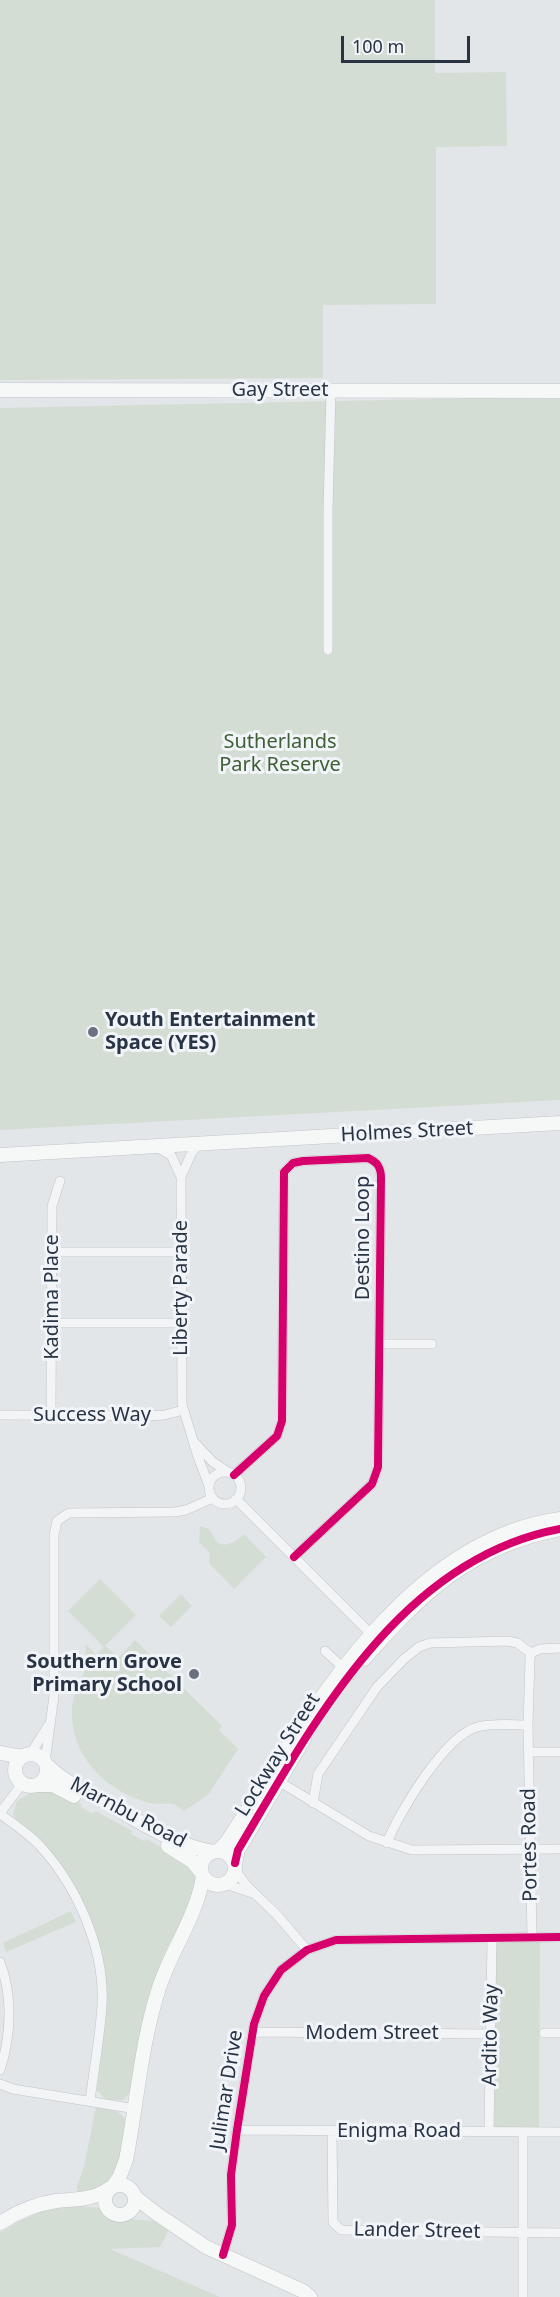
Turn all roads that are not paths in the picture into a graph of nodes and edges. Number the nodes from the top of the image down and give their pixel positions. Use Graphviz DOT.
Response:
graph roads {
  1 [pos="0,390"];
  2 [pos="331,390"];
  3 [pos="560,391"];
  4 [pos="328,650"];
  5 [pos="560,1123"];
  6 [pos="253,1139"];
  7 [pos="200,1143"];
  8 [pos="153,1147"];
  9 [pos="84,1149"];
  10 [pos="0,1155"];
  11 [pos="181,1177"];
  12 [pos="60,1181"];
  13 [pos="52,1252"];
  14 [pos="181,1252"];
  15 [pos="52,1323"];
  16 [pos="181,1323"];
  17 [pos="380,1344"];
  18 [pos="432,1344"];
  19 [pos="183,1410"];
  20 [pos="0,1415"];
  21 [pos="51,1415"];
  22 [pos="194,1442"];
  23 [pos="232,1474"];
  24 [pos="209,1486"];
  25 [pos="213,1498"];
  26 [pos="236,1499"];
  27 [pos="560,1519"];
  28 [pos="560,1529"];
  29 [pos="294,1557"];
  30 [pos="376,1638"];
  31 [pos="560,1648"];
  32 [pos="325,1651"];
  33 [pos="531,1653"];
  34 [pos="347,1672"];
  35 [pos="50,1722"];
  36 [pos="528,1725"];
  37 [pos="530,1752"];
  38 [pos="560,1752"];
  39 [pos="0,1753"];
  40 [pos="24,1756"];
  41 [pos="0,1763"];
  42 [pos="46,1763"];
  43 [pos="275,1778"];
  44 [pos="19,1779"];
  45 [pos="38,1785"];
  46 [pos="313,1803"];
  47 [pos="0,1814"];
  48 [pos="387,1843"];
  49 [pos="530,1849"];
  50 [pos="560,1849"];
  51 [pos="215,1852"];
  52 [pos="235,1867"];
  53 [pos="202,1874"];
  54 [pos="222,1885"];
  55 [pos="257,1896"];
  56 [pos="195,1906"];
  57 [pos="560,1937"];
  58 [pos="492,1938"];
  59 [pos="532,1938"];
  60 [pos="306,1950"];
  61 [pos="0,1962"];
  62 [pos="253,2032"];
  63 [pos="544,2032"];
  64 [pos="560,2033"];
  65 [pos="491,2034"];
  66 [pos="0,2070"];
  67 [pos="0,2084"];
  68 [pos="90,2101"];
  69 [pos="136,2109"];
  70 [pos="237,2130"];
  71 [pos="332,2130"];
  72 [pos="489,2132"];
  73 [pos="523,2132"];
  74 [pos="560,2132"];
  75 [pos="126,2160"];
  76 [pos="111,2187"];
  77 [pos="133,2193"];
  78 [pos="85,2199"];
  79 [pos="106,2206"];
  80 [pos="128,2213"];
  81 [pos="157,2214"];
  82 [pos="0,2223"];
  83 [pos="560,2233"];
  84 [pos="523,2234"];
  85 [pos="223,2255"];
  86 [pos="310,2297"];
  87 [pos="523,2297"];
  1 -- 2 [label="street, Gay Street"];
  2 -- 3 [label="street, Gay Street"];
  2 -- 4 [label="street"];
  5 -- 6 [label="street, Holmes Street"];
  6 -- 7 [label="street, Holmes Street"];
  6 -- 9 [label="street, Holmes Street"];
  7 -- 8 [label="street, Holmes Street"];
  7 -- 11 [label="street"];
  8 -- 9 [label="street, Holmes Street"];
  8 -- 11 [label="street, Liberty Parade"];
  9 -- 10 [label="street, Holmes Street"];
  11 -- 14 [label="street, Liberty Parade"];
  12 -- 13 [label="street, Kadima Place"];
  13 -- 14 [label="street"];
  13 -- 15 [label="street, Kadima Place"];
  14 -- 16 [label="street, Liberty Parade"];
  15 -- 16 [label="street"];
  15 -- 21 [label="street, Kadima Place"];
  16 -- 19 [label="street, Liberty Parade"];
  17 -- 18 [label="street"];
  17 -- 23 [label="street, Destino Loop"];
  17 -- 29 [label="street, Destino Loop"];
  19 -- 21 [label="street, Success Way"];
  19 -- 22 [label="street, Liberty Parade"];
  20 -- 21 [label="street, Success Way"];
  22 -- 23 [label="street, Liberty Parade"];
  22 -- 24 [label="street, Liberty Parade"];
  23 -- 24 [label="street"];
  23 -- 26 [label="street"];
  24 -- 25 [label="street"];
  25 -- 26 [label="street"];
  25 -- 35 [label="street"];
  26 -- 29 [label="street"];
  27 -- 30 [label="street, Lockway Street"];
  28 -- 30 [label="street, Lockway Street"];
  29 -- 30 [label="street"];
  30 -- 34 [label="street, Lockway Street"];
  31 -- 33 [label="street"];
  32 -- 34 [label="street"];
  33 -- 36 [label="street, Portes Road"];
  33 -- 46 [label="street"];
  34 -- 43 [label="street, Lockway Street"];
  35 -- 40 [label="street"];
  35 -- 42 [label="street"];
  36 -- 37 [label="street, Portes Road"];
  36 -- 48 [label="street"];
  37 -- 38 [label="street"];
  37 -- 49 [label="street, Portes Road"];
  39 -- 40 [label="street"];
  40 -- 42 [label="street"];
  40 -- 44 [label="street"];
  41 -- 44 [label="street"];
  42 -- 45 [label="street"];
  42 -- 51 [label="street, Marnbu Road"];
  43 -- 46 [label="street"];
  43 -- 51 [label="street, Lockway Street"];
  43 -- 52 [label="street, Lockway Street"];
  44 -- 45 [label="street"];
  44 -- 47 [label="street"];
  45 -- 53 [label="street, Marnbu Road"];
  46 -- 48 [label="street"];
  47 -- 68 [label="street"];
  48 -- 49 [label="street"];
  49 -- 50 [label="street"];
  49 -- 59 [label="street, Portes Road"];
  51 -- 52 [label="street"];
  51 -- 53 [label="street"];
  52 -- 54 [label="street"];
  52 -- 55 [label="street"];
  53 -- 54 [label="street"];
  53 -- 56 [label="street"];
  54 -- 55 [label="street"];
  54 -- 56 [label="street"];
  55 -- 60 [label="street"];
  56 -- 69 [label="street"];
  57 -- 59 [label="street, Julimar Drive"];
  58 -- 59 [label="street, Julimar Drive"];
  58 -- 60 [label="street, Julimar Drive"];
  58 -- 65 [label="street, Ardito Way"];
  60 -- 62 [label="street, Julimar Drive"];
  61 -- 66 [label="street"];
  62 -- 65 [label="street, Modem Street"];
  62 -- 70 [label="street, Julimar Drive"];
  63 -- 64 [label="street"];
  65 -- 72 [label="street, Ardito Way"];
  67 -- 68 [label="street"];
  68 -- 69 [label="street"];
  69 -- 75 [label="street"];
  70 -- 71 [label="street, Enigma Road"];
  70 -- 85 [label="street, Julimar Drive"];
  71 -- 72 [label="street, Enigma Road"];
  71 -- 84 [label="street, Lander Street"];
  72 -- 73 [label="street, Enigma Road"];
  73 -- 74 [label="street, Enigma Road"];
  73 -- 84 [label="street"];
  75 -- 76 [label="street"];
  75 -- 77 [label="street"];
  76 -- 77 [label="street"];
  76 -- 78 [label="street"];
  76 -- 79 [label="street"];
  77 -- 80 [label="street"];
  77 -- 81 [label="street"];
  78 -- 79 [label="street"];
  78 -- 82 [label="street"];
  79 -- 80 [label="street"];
  80 -- 81 [label="street"];
  81 -- 85 [label="street"];
  83 -- 84 [label="street, Lander Street"];
  84 -- 87 [label="street"];
  85 -- 86 [label="street"];
}
